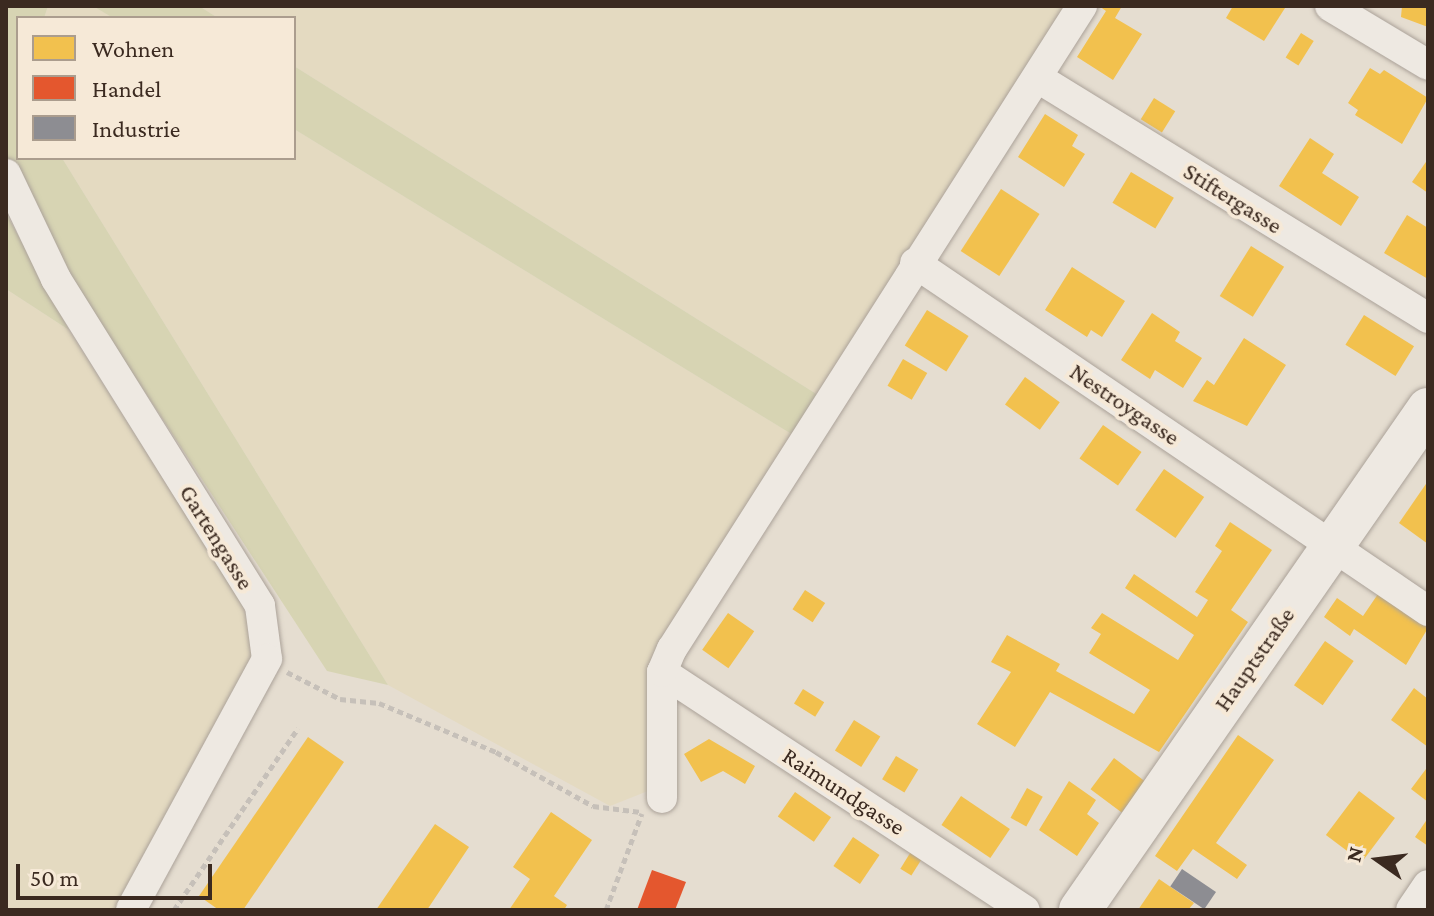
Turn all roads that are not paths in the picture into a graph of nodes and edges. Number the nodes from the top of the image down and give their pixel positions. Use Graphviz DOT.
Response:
graph roads {
  1 [pos="1082,6"];
  2 [pos="1330,6"];
  3 [pos="1428,65"];
  4 [pos="1038,78"];
  5 [pos="6,174"];
  6 [pos="915,263"];
  7 [pos="1428,318"];
  8 [pos="1428,409"];
  9 [pos="1334,544"];
  10 [pos="1428,611"];
  11 [pos="662,672"];
  12 [pos="652,805"];
  13 [pos="1428,885"];
  14 [pos="131,910"];
  15 [pos="1025,910"];
  16 [pos="1080,910"];
  17 [pos="1411,910"];
  1 -- 4 [label="street"];
  2 -- 3 [label="street"];
  4 -- 6 [label="street"];
  4 -- 7 [label="street, Stiftergasse"];
  5 -- 14 [label="street, Gartengasse"];
  6 -- 9 [label="street, Nestroygasse"];
  6 -- 11 [label="street"];
  8 -- 9 [label="street, Hauptstraße"];
  9 -- 10 [label="street, Nestroygasse"];
  9 -- 16 [label="street, Hauptstraße"];
  11 -- 12 [label="street"];
  11 -- 15 [label="street, Raimundgasse"];
  13 -- 17 [label="street"];
}
